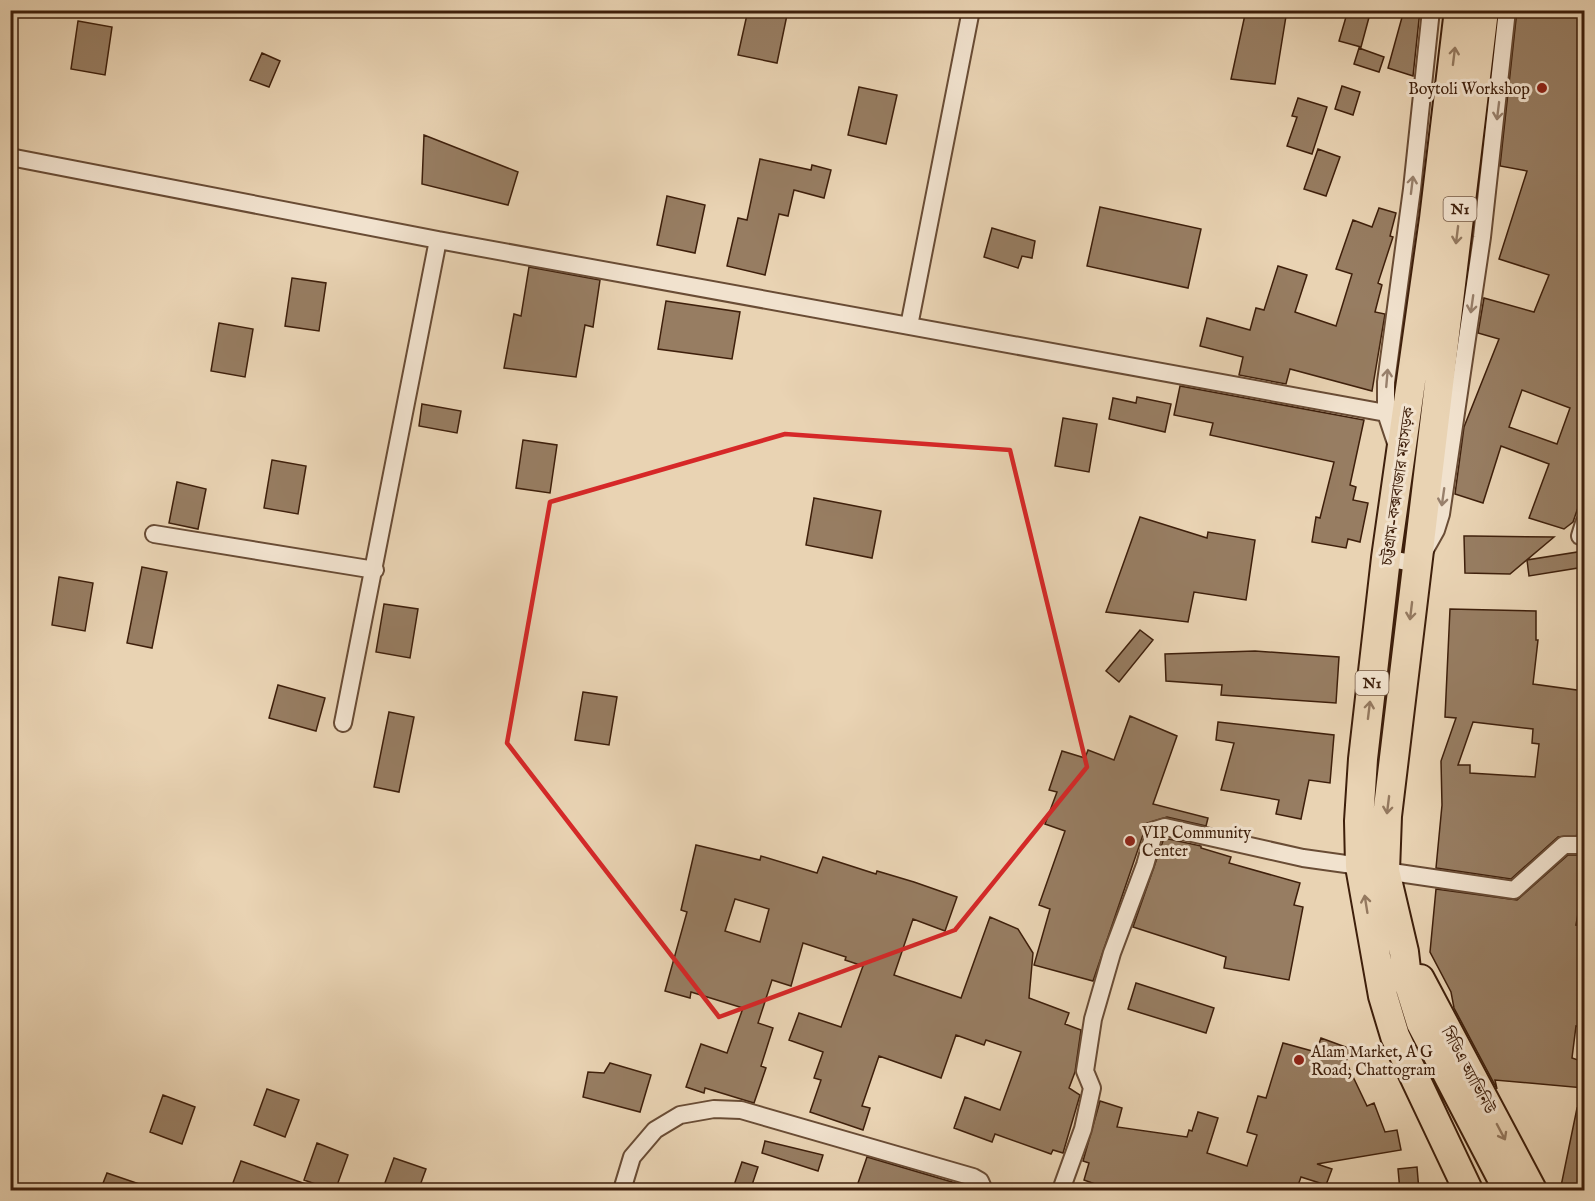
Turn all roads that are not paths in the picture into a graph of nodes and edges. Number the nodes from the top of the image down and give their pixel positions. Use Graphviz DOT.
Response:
graph roads {
  1 [pos="971,10"];
  2 [pos="1431,10"];
  3 [pos="1460,10"];
  4 [pos="1484,10"];
  5 [pos="1507,10"];
  6 [pos="10,157"];
  7 [pos="438,240"];
  8 [pos="909,326"];
  9 [pos="1386,413"];
  10 [pos="1400,455"];
  11 [pos="1584,523"];
  12 [pos="154,534"];
  13 [pos="1584,537"];
  14 [pos="1386,558"];
  15 [pos="1417,564"];
  16 [pos="375,570"];
  17 [pos="343,723"];
  18 [pos="1584,845"];
  19 [pos="1373,868"];
  20 [pos="1404,951"];
  21 [pos="1375,962"];
  22 [pos="1413,1027"];
  23 [pos="622,1191"];
  24 [pos="984,1191"];
  25 [pos="1061,1191"];
  26 [pos="1468,1191"];
  27 [pos="1485,1191"];
  28 [pos="1508,1191"];
  29 [pos="1532,1191"];
  1 -- 8 [label="street"];
  9 -- 2 [label="street, one-way"];
  10 -- 3 [label="highway, চট্টগ্রাম-কক্সবাজার মহাসড়ক / N1, one-way"];
  4 -- 15 [label="highway, চট্টগ্রাম-কক্সবাজার মহাসড়ক / N1, one-way"];
  5 -- 15 [label="street, one-way"];
  6 -- 7 [label="street"];
  7 -- 8 [label="street"];
  7 -- 16 [label="street"];
  8 -- 9 [label="street"];
  9 -- 10 [label="street"];
  10 -- 14 [label="highway, চট্টগ্রাম-কক্সবাজার মহাসড়ক / N1"];
  11 -- 13 [label="street"];
  12 -- 16 [label="street"];
  14 -- 15 [label="street"];
  19 -- 14 [label="highway, চট্টগ্রাম-কক্সবাজার মহাসড়ক / N1, one-way"];
  15 -- 19 [label="highway, চট্টগ্রাম-কক্সবাজার মহাসড়ক / N1, one-way"];
  16 -- 17 [label="street"];
  18 -- 19 [label="street"];
  19 -- 20 [label="highway, চট্টগ্রাম-কক্সবাজার মহাসড়ক / N1"];
  21 -- 19 [label="highway, চট্টগ্রাম-কক্সবাজার মহাসড়ক / N1, one-way"];
  19 -- 25 [label="street"];
  20 -- 22 [label="highway"];
  20 -- 29 [label="highway, সিডিএ অ্যাভিনিউ / N1, one-way"];
  21 -- 22 [label="highway"];
  21 -- 26 [label="highway, N1"];
  22 -- 27 [label="highway"];
  22 -- 28 [label="highway"];
  23 -- 24 [label="street"];
}
